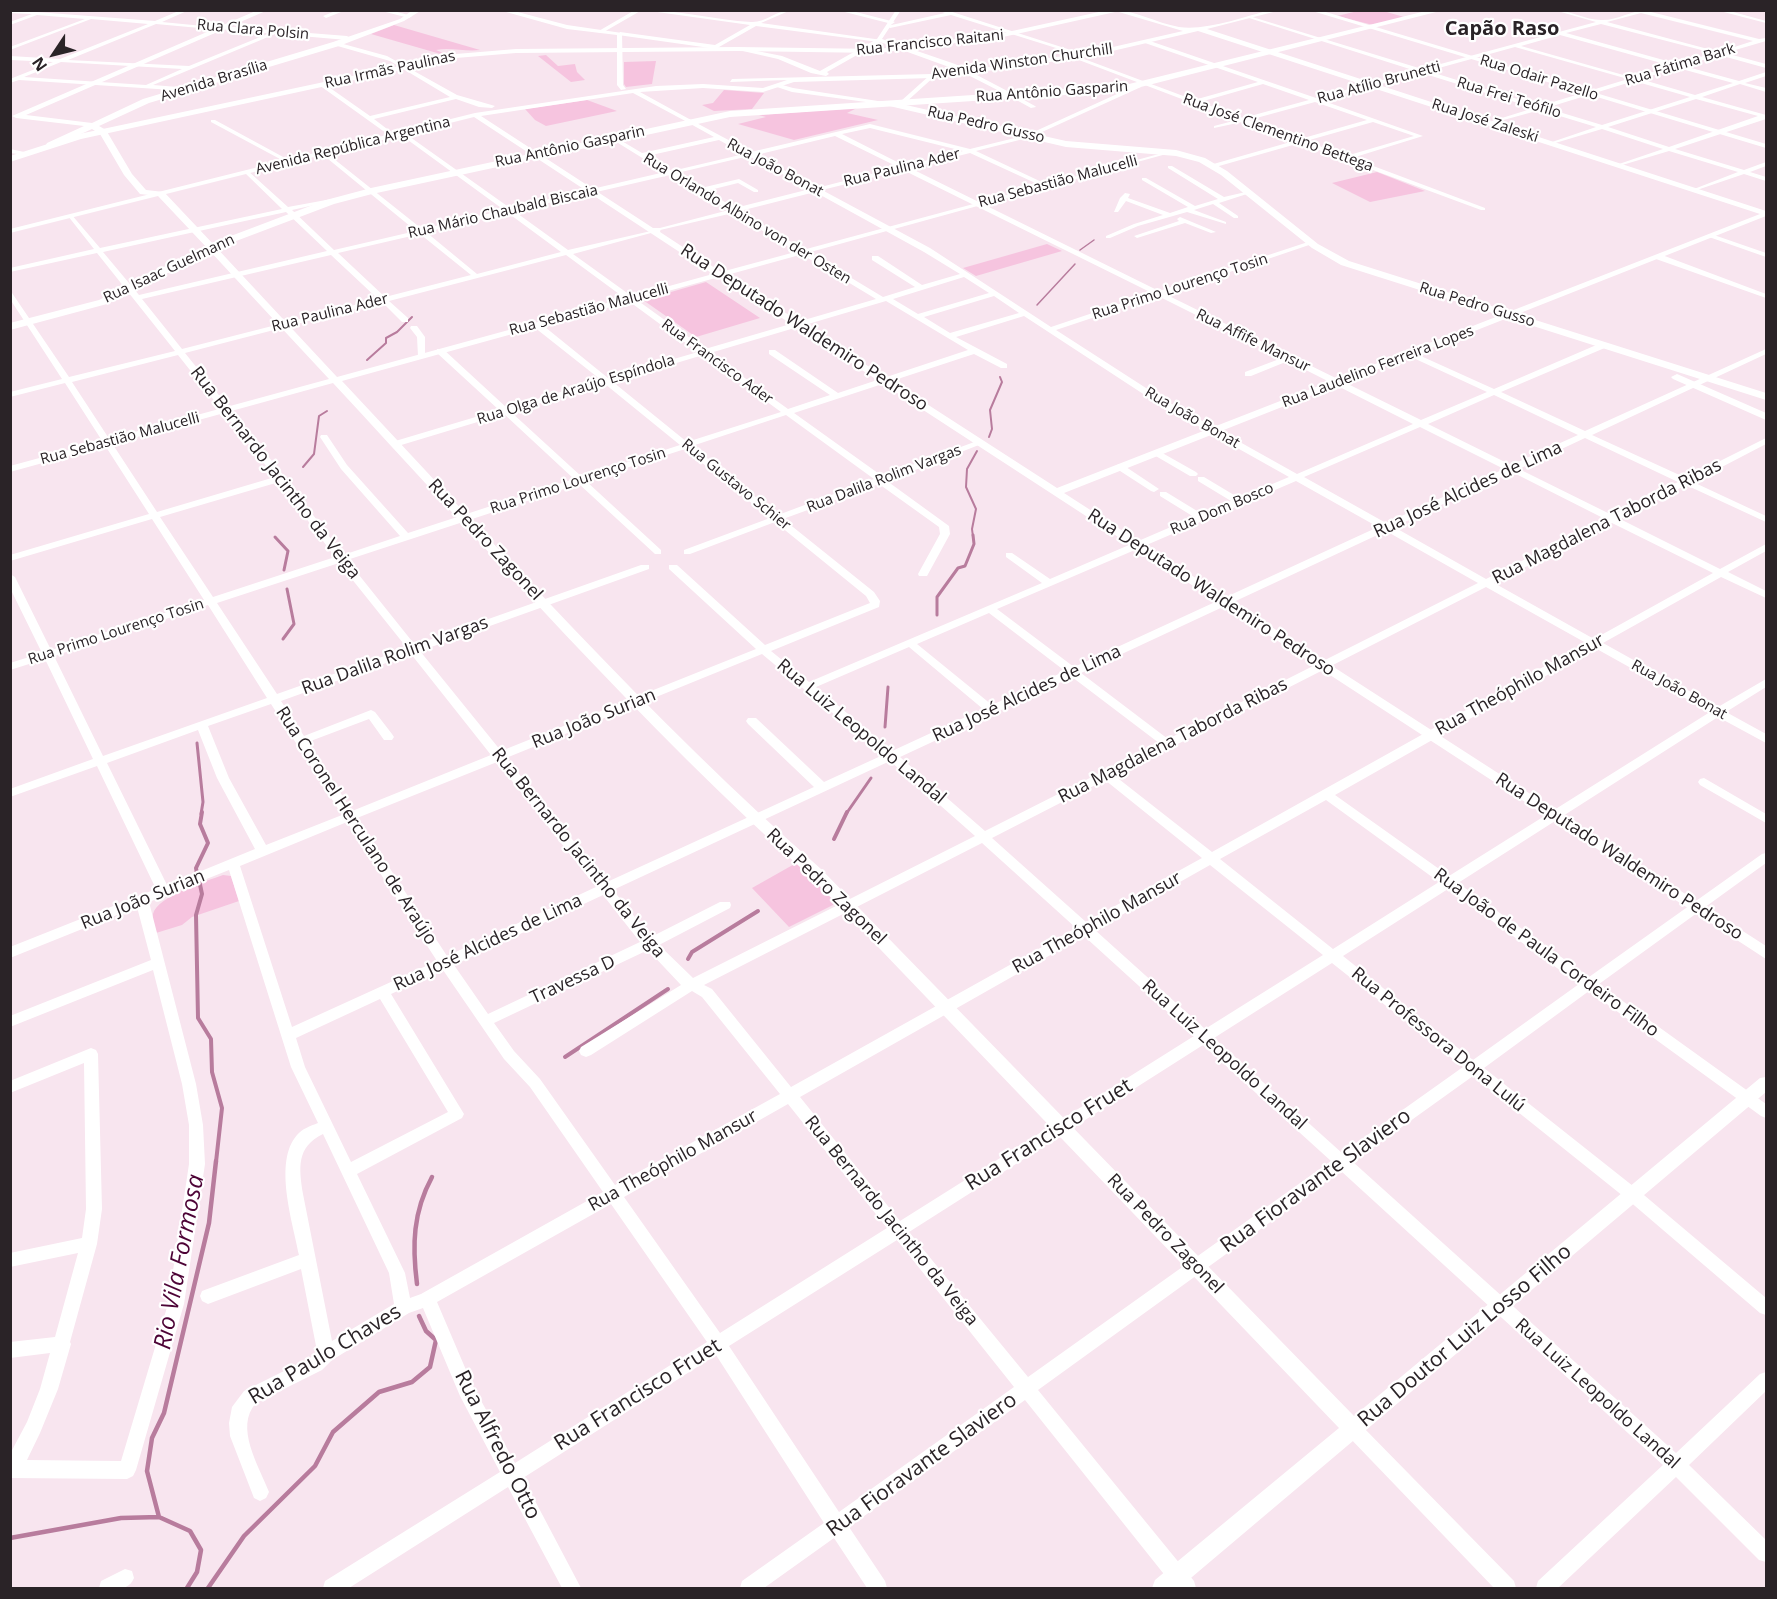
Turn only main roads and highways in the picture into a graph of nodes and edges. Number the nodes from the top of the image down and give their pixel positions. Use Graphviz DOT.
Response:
graph roads {
  1 [pos="265,10"];
  2 [pos="419,10"];
  3 [pos="1441,10"];
  4 [pos="1117,11"];
  5 [pos="737,49"];
  6 [pos="1113,90"];
  7 [pos="1123,93"];
  8 [pos="888,103"];
  9 [pos="12,116"];
  10 [pos="92,125"];
  11 [pos="103,132"];
  12 [pos="50,145"];
  13 [pos="10,159"];
  14 [pos="365,192"];
  15 [pos="211,247"];
  16 [pos="10,327"];
  17 [pos="1604,345"];
  18 [pos="1767,397"];
  19 [pos="1767,417"];
  1 -- 9 [label="main road"];
  2 -- 10 [label="main road, Avenida Brasília"];
  3 -- 6 [label="main road, Rua Antônio Gasparin"];
  4 -- 5 [label="main road, Rua Francisco Raitani"];
  5 -- 11 [label="main road, Rua Irmãs Paulinas"];
  6 -- 7 [label="main road"];
  6 -- 8 [label="main road, Rua Antônio Gasparin"];
  8 -- 14 [label="main road, Rua Antônio Gasparin"];
  8 -- 17 [label="main road, Rua Pedro Gusso"];
  9 -- 10 [label="main road"];
  10 -- 11 [label="main road"];
  10 -- 12 [label="main road, Avenida Brasília"];
  11 -- 12 [label="main road, Rua Irmãs Paulinas"];
  11 -- 15 [label="main road, Rua Pedro Zagonel"];
  12 -- 13 [label="main road, Avenida Brasília"];
  14 -- 15 [label="main road, Rua Isaac Guelmann"];
  15 -- 16 [label="main road, Rua Isaac Guelmann"];
  17 -- 18 [label="main road, Rua Pedro Gusso"];
  17 -- 19 [label="main road"];
}
